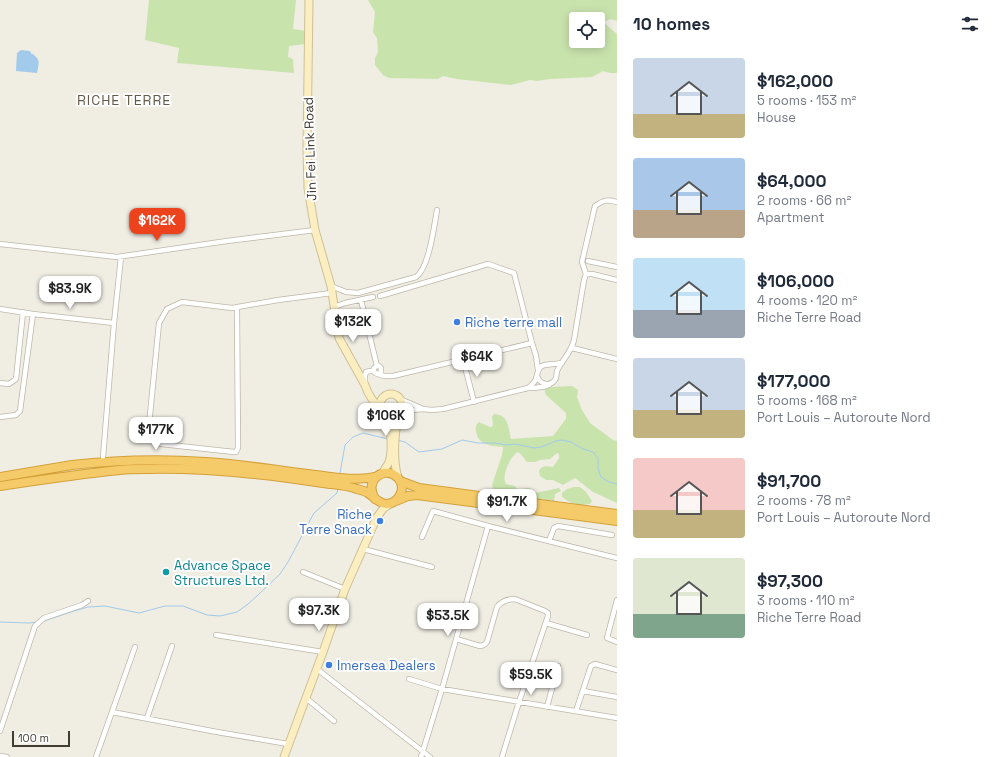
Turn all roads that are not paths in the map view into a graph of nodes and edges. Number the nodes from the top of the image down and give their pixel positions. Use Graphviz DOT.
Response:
graph roads {
  1 [pos="309,0"];
  2 [pos="617,202"];
  3 [pos="437,210"];
  4 [pos="315,230"];
  5 [pos="0,244"];
  6 [pos="121,257"];
  7 [pos="588,261"];
  8 [pos="617,267"];
  9 [pos="586,274"];
  10 [pos="617,280"];
  11 [pos="332,290"];
  12 [pos="380,296"];
  13 [pos="373,297"];
  14 [pos="361,300"];
  15 [pos="336,306"];
  16 [pos="237,308"];
  17 [pos="0,309"];
  18 [pos="23,312"];
  19 [pos="33,314"];
  20 [pos="114,323"];
  21 [pos="532,343"];
  22 [pos="572,348"];
  23 [pos="536,356"];
  24 [pos="463,359"];
  25 [pos="617,359"];
  26 [pos="562,363"];
  27 [pos="546,365"];
  28 [pos="378,370"];
  29 [pos="538,370"];
  30 [pos="557,373"];
  31 [pos="537,376"];
  32 [pos="0,383"];
  33 [pos="550,384"];
  34 [pos="365,385"];
  35 [pos="528,388"];
  36 [pos="385,396"];
  37 [pos="400,399"];
  38 [pos="474,402"];
  39 [pos="423,409"];
  40 [pos="384,412"];
  41 [pos="399,412"];
  42 [pos="0,417"];
  43 [pos="103,458"];
  44 [pos="380,474"];
  45 [pos="0,477"];
  46 [pos="399,480"];
  47 [pos="339,482"];
  48 [pos="0,486"];
  49 [pos="377,500"];
  50 [pos="393,502"];
  51 [pos="617,514"];
  52 [pos="377,517"];
  53 [pos="617,521"];
  54 [pos="488,526"];
  55 [pos="612,535"];
  56 [pos="422,537"];
  57 [pos="549,541"];
  58 [pos="363,548"];
  59 [pos="617,558"];
  60 [pos="432,567"];
  61 [pos="303,572"];
  62 [pos="345,589"];
  63 [pos="617,600"];
  64 [pos="88,601"];
  65 [pos="546,624"];
  66 [pos="216,635"];
  67 [pos="587,635"];
  68 [pos="456,639"];
  69 [pos="617,642"];
  70 [pos="172,646"];
  71 [pos="135,647"];
  72 [pos="323,652"];
  73 [pos="558,666"];
  74 [pos="317,669"];
  75 [pos="617,670"];
  76 [pos="409,679"];
  77 [pos="442,689"];
  78 [pos="583,691"];
  79 [pos="617,697"];
  80 [pos="306,698"];
  81 [pos="519,702"];
  82 [pos="547,707"];
  83 [pos="576,711"];
  84 [pos="112,712"];
  85 [pos="147,718"];
  86 [pos="617,718"];
  87 [pos="334,721"];
  88 [pos="0,731"];
  89 [pos="288,744"];
  90 [pos="423,751"];
  91 [pos="0,756"];
  92 [pos="7,757"];
  93 [pos="96,757"];
  94 [pos="284,757"];
  95 [pos="421,757"];
  96 [pos="430,757"];
  97 [pos="502,757"];
  1 -- 4 [label="main road, Jin Fei Link Road"];
  2 -- 9 [label="street"];
  3 -- 11 [label="street"];
  4 -- 6 [label="street"];
  4 -- 11 [label="main road, Jin Fei Link Road"];
  5 -- 6 [label="street"];
  6 -- 20 [label="street"];
  7 -- 8 [label="street"];
  9 -- 10 [label="street"];
  9 -- 22 [label="street"];
  11 -- 15 [label="main road, Jin Fei Link Road"];
  11 -- 16 [label="street"];
  12 -- 21 [label="street"];
  13 -- 14 [label="street"];
  14 -- 15 [label="street"];
  14 -- 28 [label="street"];
  15 -- 34 [label="main road"];
  16 -- 16 [label="street"];
  17 -- 18 [label="street"];
  18 -- 19 [label="street"];
  18 -- 32 [label="street"];
  19 -- 20 [label="street"];
  19 -- 42 [label="street"];
  20 -- 43 [label="street"];
  21 -- 23 [label="street"];
  21 -- 24 [label="street"];
  22 -- 25 [label="street"];
  22 -- 26 [label="street"];
  23 -- 27 [label="street"];
  23 -- 29 [label="street"];
  24 -- 28 [label="street"];
  24 -- 38 [label="street"];
  26 -- 27 [label="street"];
  26 -- 30 [label="street"];
  27 -- 29 [label="street"];
  27 -- 30 [label="street"];
  28 -- 34 [label="street"];
  29 -- 31 [label="street"];
  30 -- 33 [label="street"];
  31 -- 33 [label="street"];
  31 -- 35 [label="street"];
  33 -- 35 [label="street"];
  34 -- 36 [label="main road"];
  34 -- 40 [label="main road"];
  35 -- 38 [label="street"];
  36 -- 37 [label="main road"];
  36 -- 40 [label="main road"];
  37 -- 39 [label="street"];
  37 -- 41 [label="main road"];
  38 -- 39 [label="street"];
  39 -- 41 [label="street"];
  40 -- 41 [label="main road"];
  40 -- 44 [label="main road"];
  41 -- 46 [label="main road"];
  44 -- 46 [label="highway"];
  44 -- 47 [label="highway"];
  44 -- 49 [label="highway"];
  45 -- 47 [label="highway"];
  46 -- 50 [label="highway"];
  46 -- 51 [label="highway"];
  47 -- 48 [label="highway"];
  47 -- 49 [label="highway"];
  49 -- 50 [label="highway"];
  49 -- 52 [label="main road"];
  50 -- 52 [label="main road"];
  50 -- 53 [label="highway"];
  52 -- 58 [label="main road"];
  54 -- 56 [label="street"];
  54 -- 57 [label="street"];
  54 -- 68 [label="street"];
  55 -- 57 [label="street"];
  57 -- 59 [label="street"];
  58 -- 60 [label="street"];
  58 -- 62 [label="main road"];
  61 -- 62 [label="street"];
  62 -- 72 [label="main road"];
  63 -- 69 [label="street"];
  64 -- 88 [label="street"];
  65 -- 67 [label="street"];
  65 -- 68 [label="street"];
  65 -- 81 [label="street"];
  66 -- 72 [label="street"];
  68 -- 77 [label="street"];
  70 -- 85 [label="street"];
  71 -- 84 [label="street"];
  72 -- 74 [label="main road"];
  73 -- 82 [label="street"];
  74 -- 80 [label="main road"];
  74 -- 90 [label="street"];
  75 -- 78 [label="street"];
  76 -- 77 [label="street"];
  77 -- 81 [label="street"];
  77 -- 90 [label="street"];
  78 -- 79 [label="street"];
  78 -- 83 [label="street"];
  80 -- 87 [label="street"];
  80 -- 89 [label="main road"];
  81 -- 82 [label="street"];
  81 -- 97 [label="street"];
  82 -- 83 [label="street"];
  83 -- 86 [label="street"];
  84 -- 85 [label="street"];
  84 -- 93 [label="street"];
  85 -- 89 [label="street"];
  89 -- 94 [label="main road"];
  90 -- 95 [label="street"];
  90 -- 96 [label="street"];
  91 -- 92 [label="street"];
}
